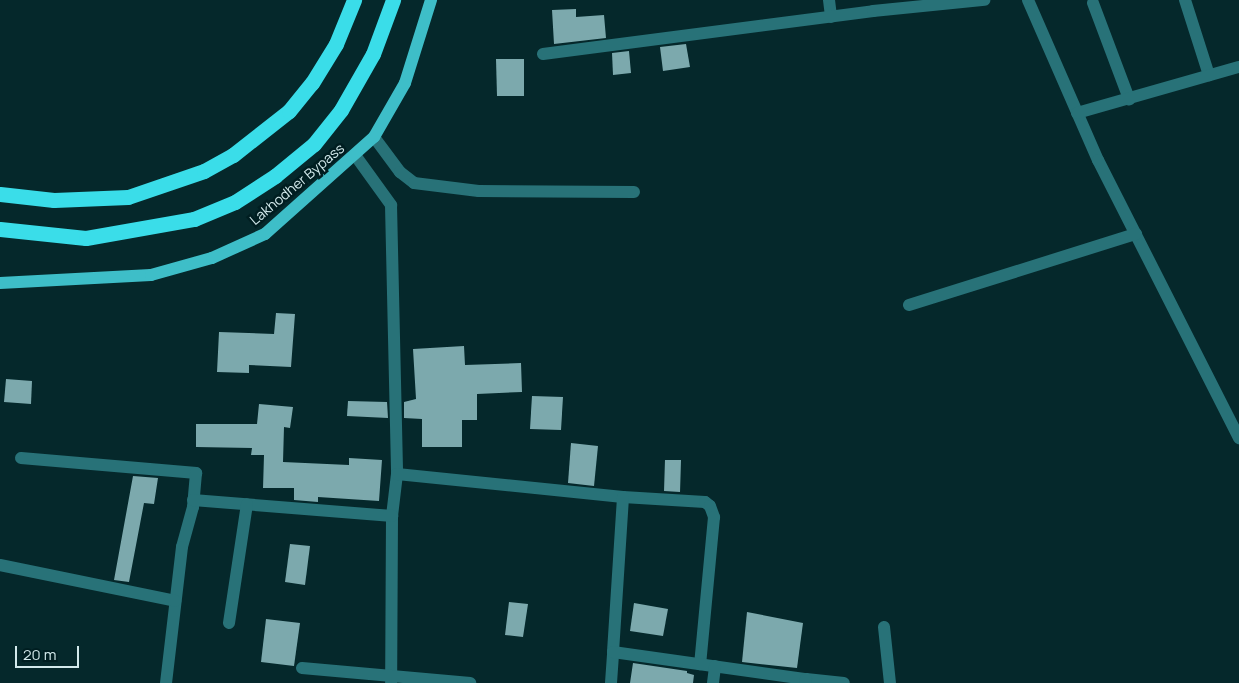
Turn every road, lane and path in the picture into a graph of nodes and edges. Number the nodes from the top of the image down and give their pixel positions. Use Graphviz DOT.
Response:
graph roads {
  1 [pos="354,0"];
  2 [pos="393,0"];
  3 [pos="431,0"];
  4 [pos="829,0"];
  5 [pos="984,0"];
  6 [pos="1028,0"];
  7 [pos="1185,0"];
  8 [pos="1093,2"];
  9 [pos="831,17"];
  10 [pos="543,54"];
  11 [pos="1239,67"];
  12 [pos="1210,75"];
  13 [pos="1129,99"];
  14 [pos="1078,113"];
  15 [pos="374,137"];
  16 [pos="355,155"];
  17 [pos="634,192"];
  18 [pos="0,194"];
  19 [pos="0,229"];
  20 [pos="1136,234"];
  21 [pos="0,283"];
  22 [pos="909,305"];
  23 [pos="1239,438"];
  24 [pos="21,458"];
  25 [pos="397,474"];
  26 [pos="623,497"];
  27 [pos="193,500"];
  28 [pos="247,504"];
  29 [pos="392,516"];
  30 [pos="0,565"];
  31 [pos="175,601"];
  32 [pos="229,623"];
  33 [pos="884,627"];
  34 [pos="613,652"];
  35 [pos="700,664"];
  36 [pos="716,666"];
  37 [pos="302,668"];
  38 [pos="390,680"];
  39 [pos="806,681"];
  40 [pos="166,683"];
  41 [pos="470,683"];
  42 [pos="611,683"];
  43 [pos="714,683"];
  44 [pos="844,683"];
  45 [pos="890,683"];
  1 -- 18 [label="highway"];
  2 -- 19 [label="highway"];
  3 -- 15 [label="main road, Lakhodher Bypass"];
  4 -- 9 [label="street"];
  5 -- 9 [label="street"];
  6 -- 14 [label="street"];
  7 -- 12 [label="street"];
  8 -- 13 [label="street"];
  9 -- 10 [label="street"];
  11 -- 12 [label="street"];
  12 -- 13 [label="street"];
  13 -- 14 [label="street"];
  14 -- 20 [label="street"];
  15 -- 16 [label="main road, Lakhodher Bypass"];
  15 -- 17 [label="street"];
  16 -- 21 [label="main road, Lakhodher Bypass"];
  16 -- 25 [label="street"];
  20 -- 22 [label="street"];
  20 -- 23 [label="street"];
  24 -- 27 [label="street"];
  25 -- 26 [label="street"];
  25 -- 29 [label="street"];
  26 -- 34 [label="street"];
  26 -- 35 [label="street"];
  27 -- 28 [label="street"];
  27 -- 31 [label="street"];
  28 -- 29 [label="street"];
  28 -- 32 [label="street"];
  29 -- 38 [label="street"];
  30 -- 31 [label="street"];
  31 -- 40 [label="street"];
  33 -- 45 [label="street"];
  34 -- 35 [label="street"];
  34 -- 42 [label="street"];
  35 -- 36 [label="street"];
  36 -- 39 [label="street"];
  36 -- 43 [label="street"];
  37 -- 38 [label="street"];
  38 -- 41 [label="street"];
  39 -- 44 [label="street"];
}
